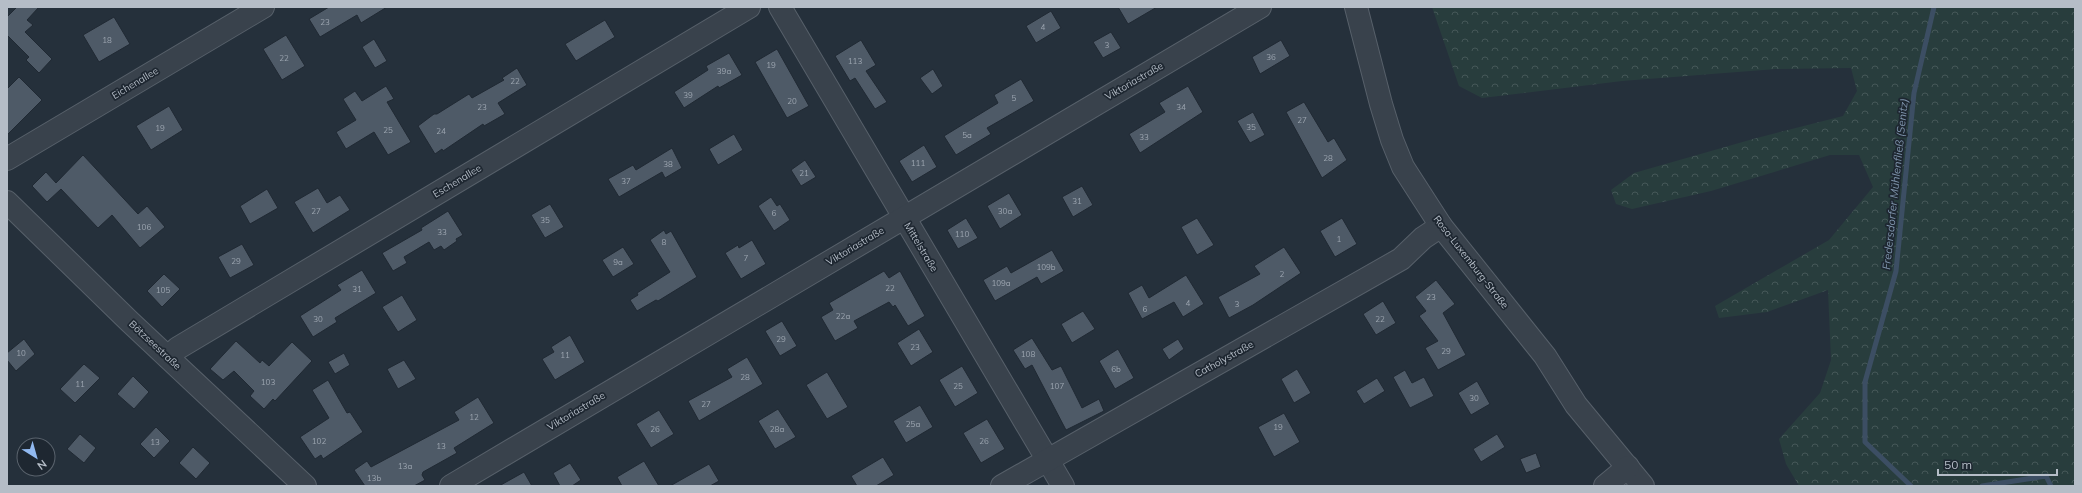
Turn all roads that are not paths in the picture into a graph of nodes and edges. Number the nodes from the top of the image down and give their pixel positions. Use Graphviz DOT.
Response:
graph roads {
  1 [pos="263,7"];
  2 [pos="749,7"];
  3 [pos="780,7"];
  4 [pos="1260,7"];
  5 [pos="1356,7"];
  6 [pos="7,159"];
  7 [pos="7,202"];
  8 [pos="903,217"];
  9 [pos="1441,226"];
  10 [pos="168,357"];
  11 [pos="1047,459"];
  12 [pos="1628,467"];
  13 [pos="305,486"];
  14 [pos="451,486"];
  15 [pos="1002,486"];
  16 [pos="1063,486"];
  17 [pos="1605,486"];
  18 [pos="1643,486"];
  1 -- 6 [label="street, Eichenallee"];
  2 -- 10 [label="street, Eschenallee"];
  3 -- 8 [label="street, Mittelstraße"];
  4 -- 8 [label="street, Viktoriastraße"];
  5 -- 9 [label="street, Rosa-Luxemburg-Straße"];
  7 -- 10 [label="street, Bötzseestraße"];
  8 -- 11 [label="street, Mittelstraße"];
  8 -- 14 [label="street, Viktoriastraße"];
  9 -- 11 [label="street, Catholystraße"];
  9 -- 12 [label="street, Rosa-Luxemburg-Straße"];
  10 -- 13 [label="street, Bötzseestraße"];
  11 -- 15 [label="street, Catholystraße"];
  11 -- 16 [label="street, Mittelstraße"];
  12 -- 17 [label="street"];
  12 -- 18 [label="street, Rosa-Luxemburg-Straße"];
}
